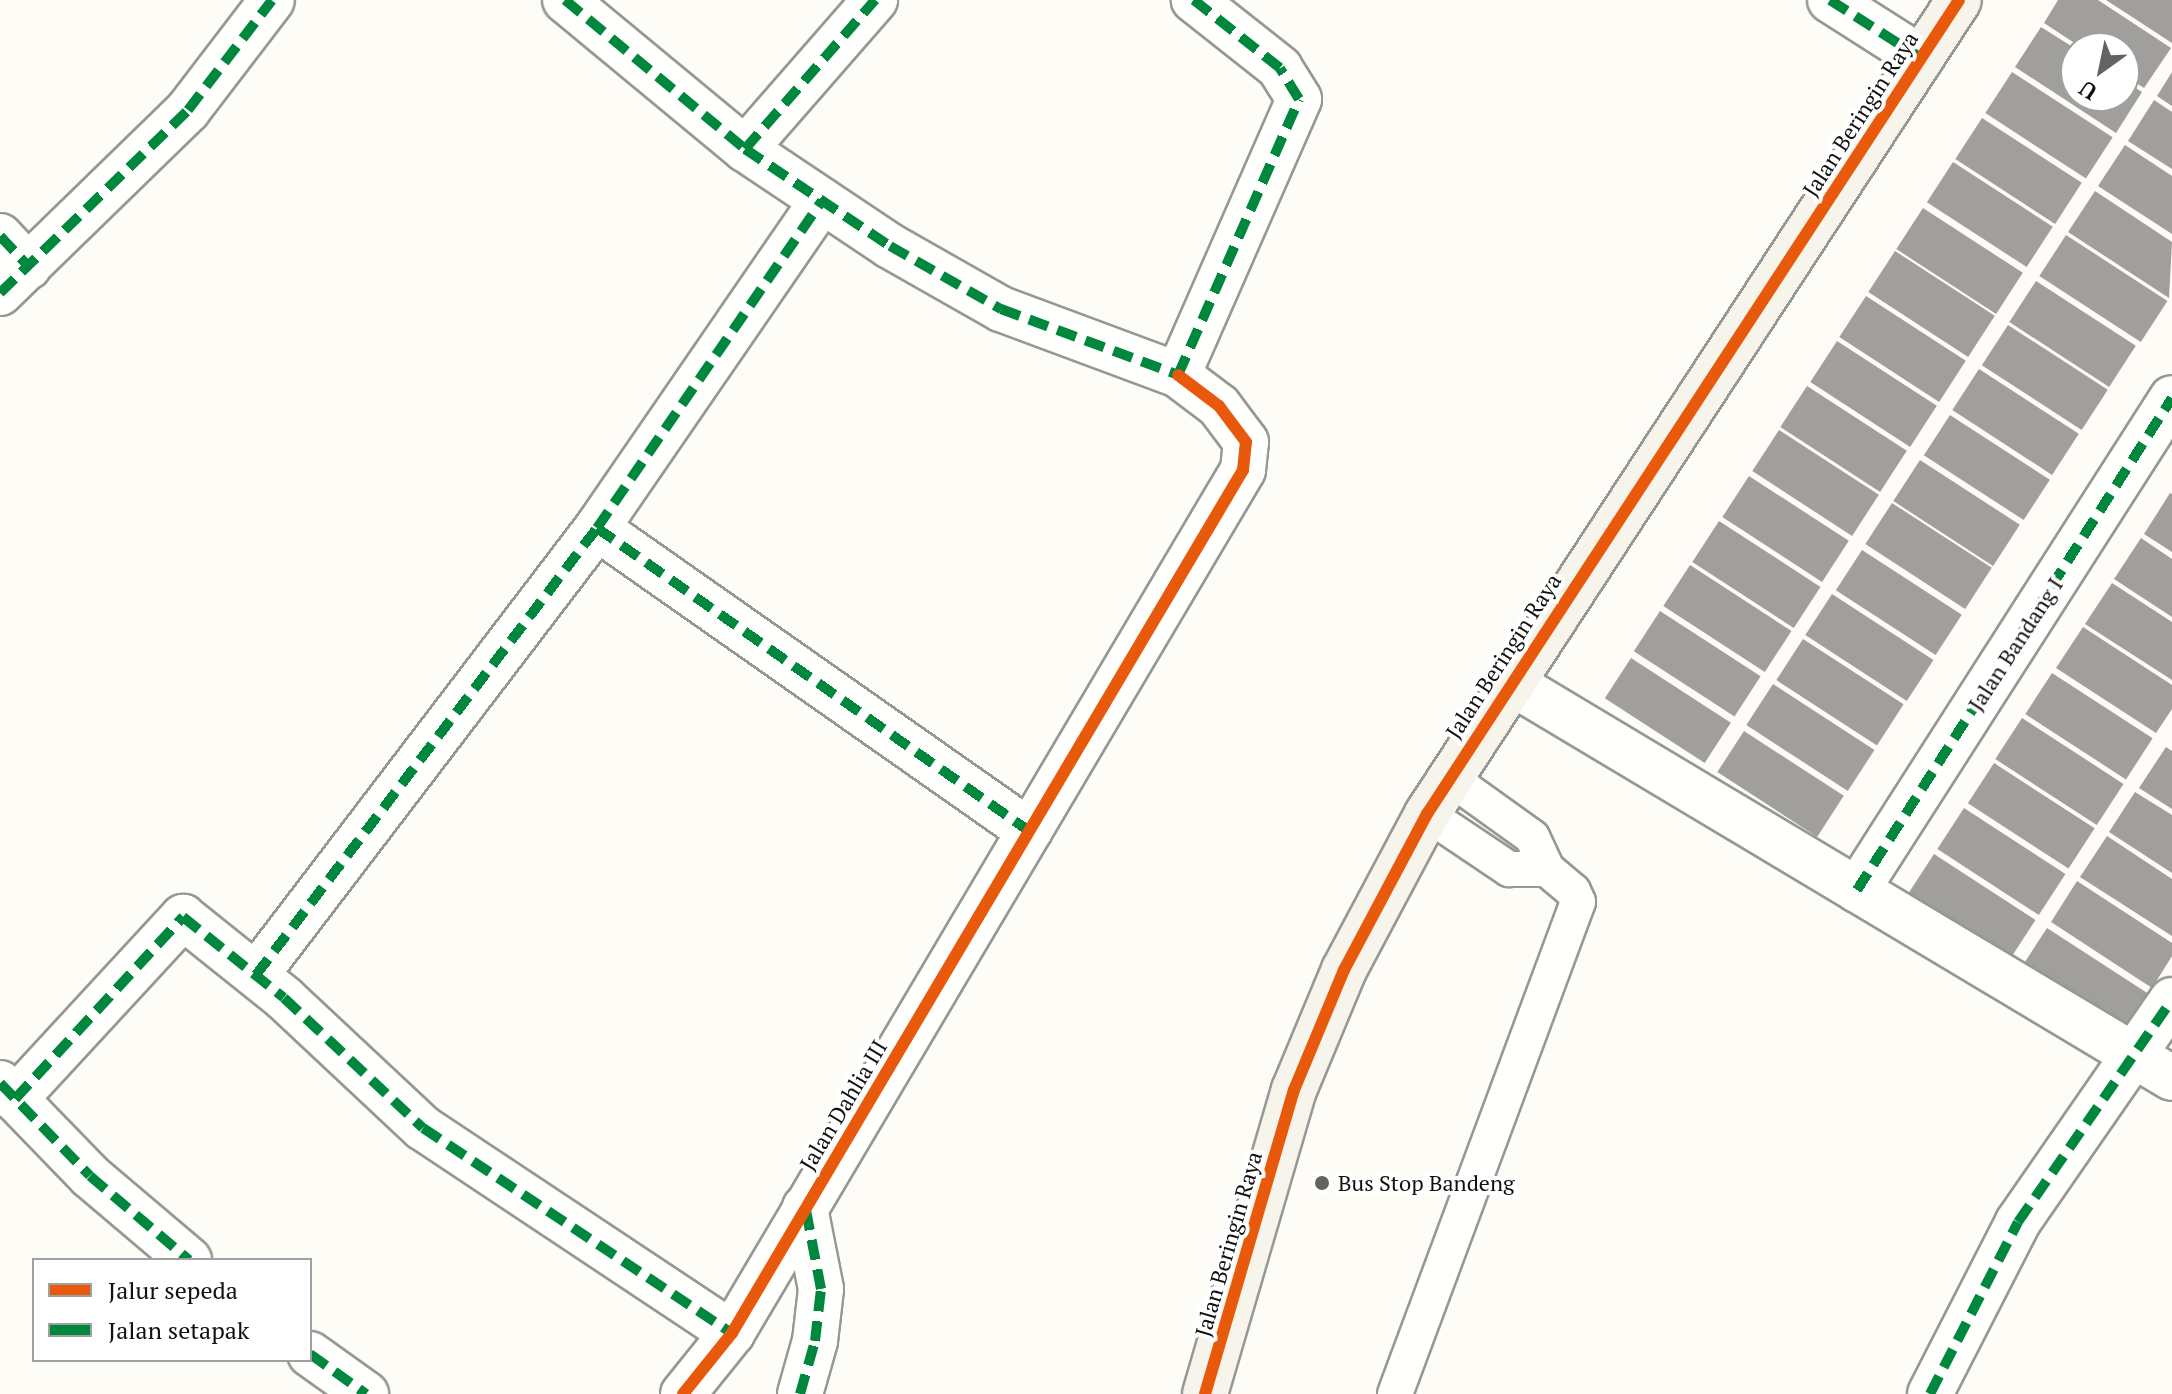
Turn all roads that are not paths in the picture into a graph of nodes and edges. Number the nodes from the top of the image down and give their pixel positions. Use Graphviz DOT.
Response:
graph roads {
  1 [pos="272,0"];
  2 [pos="565,0"];
  3 [pos="875,0"];
  4 [pos="1194,0"];
  5 [pos="1830,0"];
  6 [pos="1959,0"];
  7 [pos="1921,58"];
  8 [pos="745,149"];
  9 [pos="822,201"];
  10 [pos="10,265"];
  11 [pos="1178,375"];
  12 [pos="2172,398"];
  13 [pos="597,528"];
  14 [pos="1510,682"];
  15 [pos="1447,776"];
  16 [pos="1427,814"];
  17 [pos="1029,831"];
  18 [pos="1547,869"];
  19 [pos="1857,890"];
  20 [pos="256,975"];
  21 [pos="2172,1000"];
  22 [pos="2136,1054"];
  23 [pos="2172,1078"];
  24 [pos="8,1091"];
  25 [pos="805,1208"];
  26 [pos="187,1258"];
  27 [pos="732,1333"];
  28 [pos="312,1355"];
  29 [pos="366,1394"];
  30 [pos="683,1394"];
  31 [pos="800,1394"];
  32 [pos="1205,1394"];
  33 [pos="1395,1394"];
  34 [pos="1930,1394"];
  1 -- 10 [label="street"];
  2 -- 8 [label="street, Jalan Dahlia III"];
  3 -- 8 [label="street"];
  4 -- 11 [label="street"];
  5 -- 7 [label="street"];
  6 -- 7 [label="street, Jalan Beringin Raya"];
  7 -- 14 [label="street, Jalan Beringin Raya"];
  8 -- 9 [label="street, Jalan Dahlia III"];
  9 -- 11 [label="street, Jalan Dahlia III"];
  9 -- 13 [label="street"];
  11 -- 17 [label="street, Jalan Dahlia III"];
  12 -- 19 [label="street, Jalan Bandang I"];
  13 -- 17 [label="street"];
  13 -- 20 [label="street"];
  14 -- 15 [label="street, Jalan Beringin Raya"];
  14 -- 19 [label="street"];
  15 -- 16 [label="street, Jalan Beringin Raya"];
  15 -- 18 [label="lane"];
  16 -- 18 [label="lane"];
  16 -- 32 [label="street, Jalan Beringin Raya"];
  17 -- 25 [label="street, Jalan Dahlia III"];
  18 -- 33 [label="lane"];
  19 -- 22 [label="street"];
  20 -- 24 [label="street"];
  20 -- 27 [label="street"];
  21 -- 22 [label="street"];
  22 -- 23 [label="street"];
  22 -- 34 [label="street"];
  24 -- 26 [label="street"];
  25 -- 27 [label="street, Jalan Dahlia III"];
  25 -- 31 [label="street"];
  27 -- 30 [label="street, Jalan Dahlia III"];
  28 -- 29 [label="street"];
}
